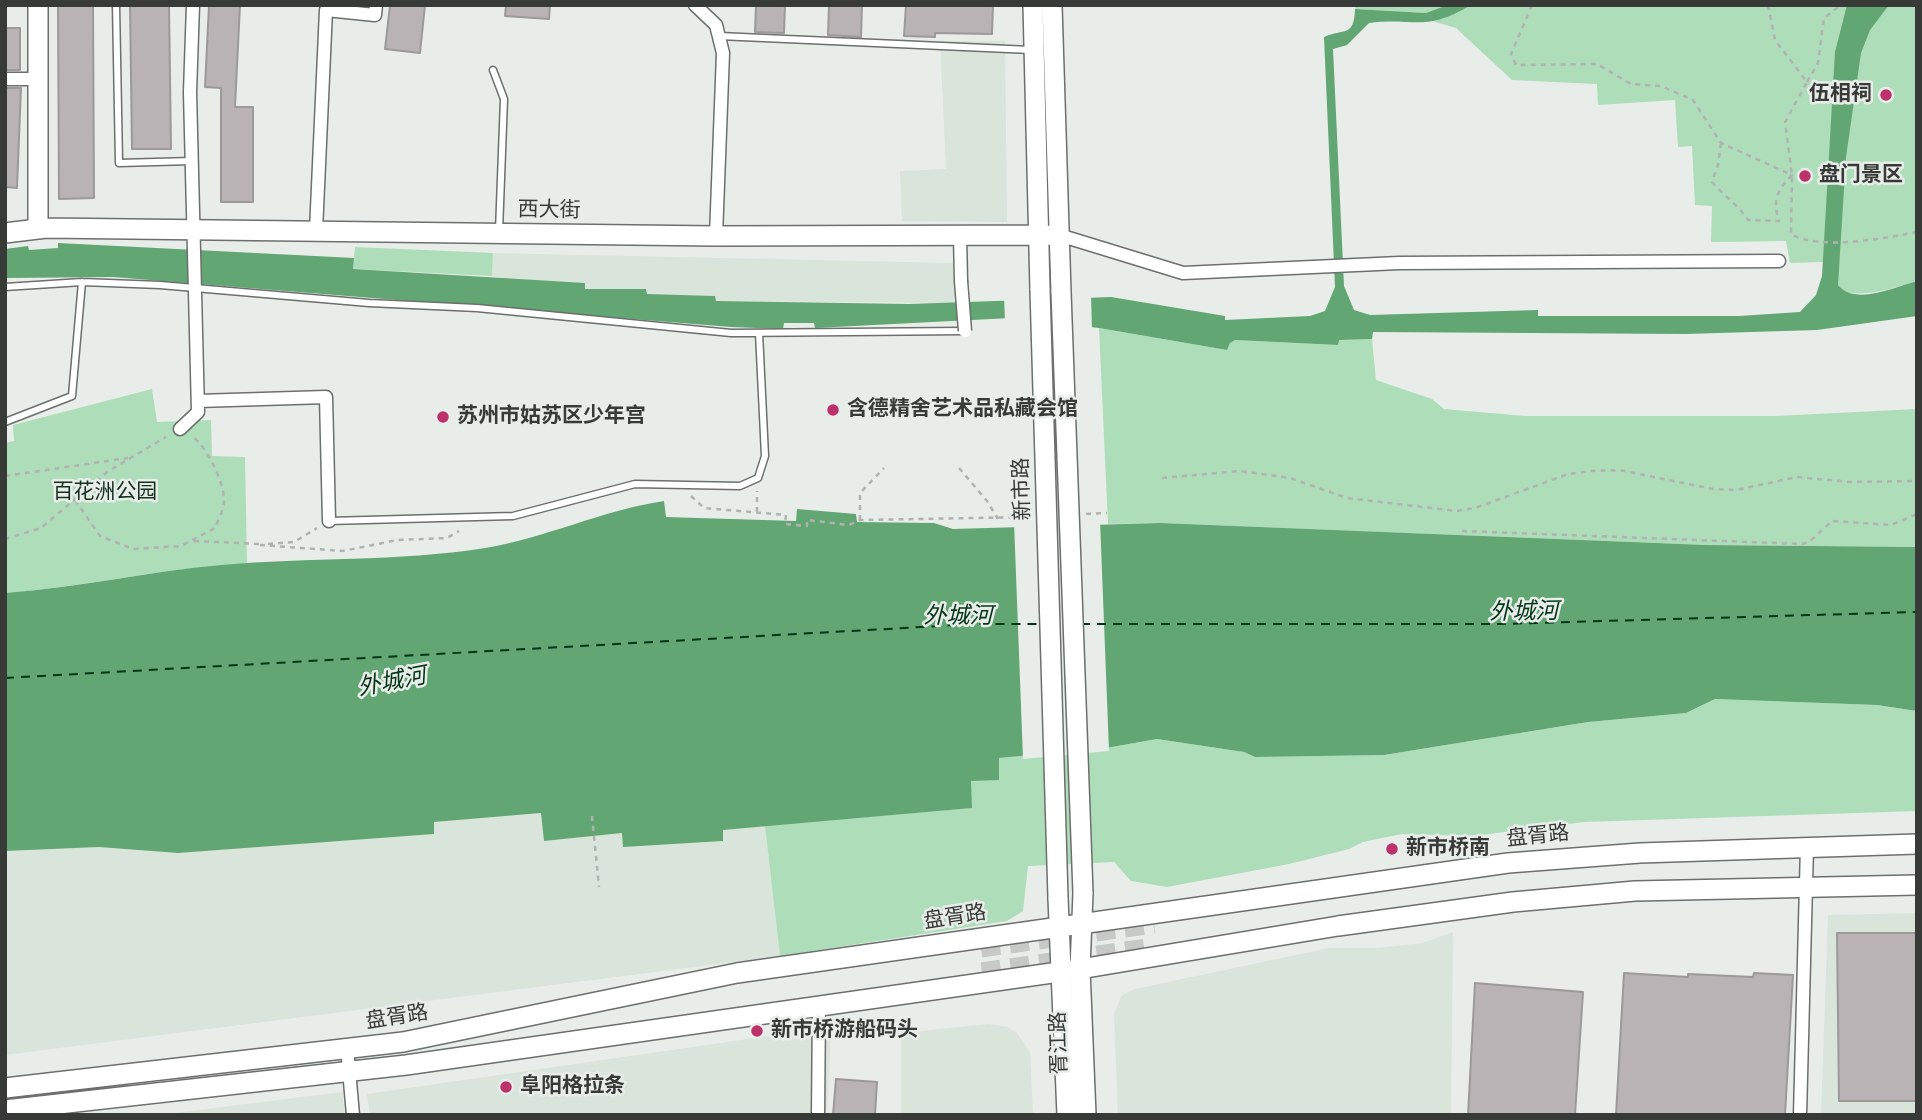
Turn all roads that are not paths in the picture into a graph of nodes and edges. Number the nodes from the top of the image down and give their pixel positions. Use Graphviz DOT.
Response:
graph roads {
  1 [pos="38,5"];
  2 [pos="116,5"];
  3 [pos="193,5"];
  4 [pos="376,5"];
  5 [pos="695,5"];
  6 [pos="1033,5"];
  7 [pos="1052,5"];
  8 [pos="719,36"];
  9 [pos="1034,50"];
  10 [pos="492,70"];
  11 [pos="5,79"];
  12 [pos="40,79"];
  13 [pos="192,160"];
  14 [pos="38,229"];
  15 [pos="316,231"];
  16 [pos="5,233"];
  17 [pos="499,233"];
  18 [pos="1049,235"];
  19 [pos="193,236"];
  20 [pos="716,236"];
  21 [pos="960,236"];
  22 [pos="1779,261"];
  23 [pos="82,282"];
  24 [pos="5,287"];
  25 [pos="194,287"];
  26 [pos="965,331"];
  27 [pos="759,333"];
  28 [pos="198,401"];
  29 [pos="5,422"];
  30 [pos="180,429"];
  31 [pos="329,521"];
  32 [pos="1917,844"];
  33 [pos="1807,846"];
  34 [pos="1508,863"];
  35 [pos="1917,885"];
  36 [pos="1806,887"];
  37 [pos="1513,902"];
  38 [pos="1080,924"];
  39 [pos="1154,924"];
  40 [pos="1059,925"];
  41 [pos="1153,947"];
  42 [pos="981,948"];
  43 [pos="1071,971"];
  44 [pos="982,972"];
  45 [pos="634,995"];
  46 [pos="819,1005"];
  47 [pos="639,1031"];
  48 [pos="347,1048"];
  49 [pos="348,1072"];
  50 [pos="5,1088"];
  51 [pos="5,1110"];
  52 [pos="353,1115"];
  53 [pos="818,1115"];
  54 [pos="1067,1115"];
  55 [pos="1086,1115"];
  56 [pos="1800,1115"];
  1 -- 12 [label="main road"];
  2 -- 13 [label="lane"];
  3 -- 13 [label="street"];
  4 -- 15 [label="street"];
  5 -- 8 [label="street"];
  6 -- 9 [label="main road, 新市路"];
  7 -- 18 [label="main road, 新市路"];
  8 -- 9 [label="lane"];
  8 -- 20 [label="street"];
  9 -- 18 [label="main road, 新市路"];
  10 -- 17 [label="lane"];
  11 -- 12 [label="street"];
  12 -- 14 [label="main road"];
  13 -- 19 [label="street"];
  14 -- 16 [label="main road, 西大街"];
  14 -- 19 [label="main road, 西大街"];
  15 -- 17 [label="main road, 西大街"];
  15 -- 19 [label="main road, 西大街"];
  17 -- 20 [label="main road, 西大街"];
  18 -- 21 [label="main road, 西大街"];
  18 -- 22 [label="street"];
  18 -- 38 [label="main road, 新市路, bridge"];
  18 -- 40 [label="main road, 新市路, bridge"];
  19 -- 25 [label="street"];
  20 -- 21 [label="main road, 西大街"];
  21 -- 26 [label="street, bridge"];
  23 -- 24 [label="lane"];
  23 -- 25 [label="lane"];
  23 -- 29 [label="lane"];
  25 -- 27 [label="lane"];
  25 -- 28 [label="street"];
  26 -- 27 [label="lane"];
  27 -- 31 [label="lane"];
  28 -- 30 [label="street"];
  28 -- 31 [label="street"];
  32 -- 33 [label="main road, 盘胥路"];
  33 -- 34 [label="main road, 盘胥路"];
  33 -- 36 [label="street"];
  34 -- 38 [label="main road, 盘胥路"];
  34 -- 39 [label="main road"];
  35 -- 36 [label="main road"];
  36 -- 37 [label="main road"];
  36 -- 56 [label="street"];
  37 -- 41 [label="main road"];
  37 -- 43 [label="main road"];
  38 -- 40 [label="main road, 盘胥路"];
  38 -- 43 [label="main road, 新市路"];
  40 -- 43 [label="main road, 新市路"];
  40 -- 45 [label="main road, 盘胥路"];
  42 -- 45 [label="main road"];
  43 -- 46 [label="main road"];
  43 -- 54 [label="main road, 胥江路"];
  43 -- 55 [label="main road, 胥江路"];
  44 -- 47 [label="main road"];
  45 -- 48 [label="main road, 盘胥路"];
  46 -- 47 [label="main road"];
  46 -- 53 [label="street"];
  47 -- 49 [label="main road"];
  48 -- 49 [label="street"];
  48 -- 50 [label="main road, 盘胥路"];
  49 -- 51 [label="main road"];
  49 -- 52 [label="street"];
}
